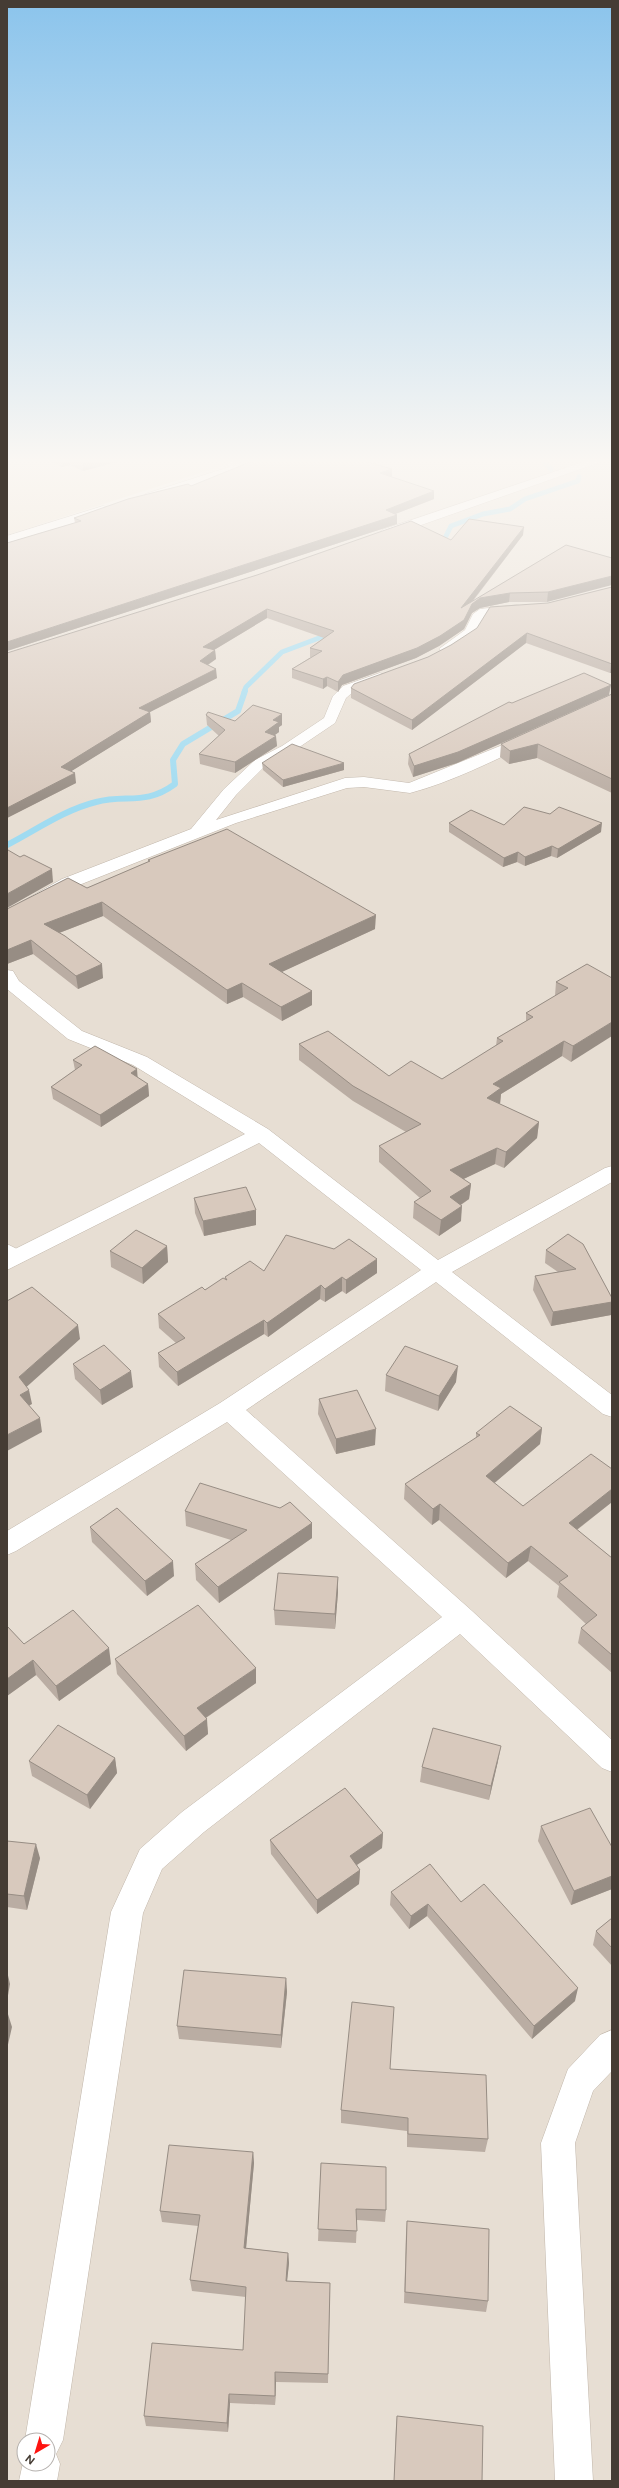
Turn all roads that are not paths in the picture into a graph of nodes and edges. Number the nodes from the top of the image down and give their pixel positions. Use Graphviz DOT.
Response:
graph roads {
  1 [pos="533,609"];
  2 [pos="433,656"];
  3 [pos="394,672"];
  4 [pos="541,733"];
  5 [pos="196,833"];
  6 [pos="7,917"];
  7 [pos="9,981"];
  8 [pos="261,1134"];
  9 [pos="612,1172"];
  10 [pos="10,1256"];
  11 [pos="436,1271"];
  12 [pos="612,1408"];
  13 [pos="229,1409"];
  14 [pos="7,1544"];
  15 [pos="461,1618"];
  16 [pos="612,1759"];
  17 [pos="612,2047"];
  18 [pos="45,2432"];
  19 [pos="574,2481"];
  1 -- 2 [label="street"];
  3 -- 5 [label="street"];
  4 -- 5 [label="street"];
  5 -- 6 [label="street"];
  7 -- 8 [label="street"];
  8 -- 10 [label="street"];
  8 -- 11 [label="street"];
  9 -- 11 [label="street"];
  11 -- 12 [label="street"];
  11 -- 13 [label="street"];
  13 -- 14 [label="street"];
  13 -- 15 [label="street"];
  15 -- 16 [label="street"];
  15 -- 18 [label="street"];
  17 -- 19 [label="street"];
}
